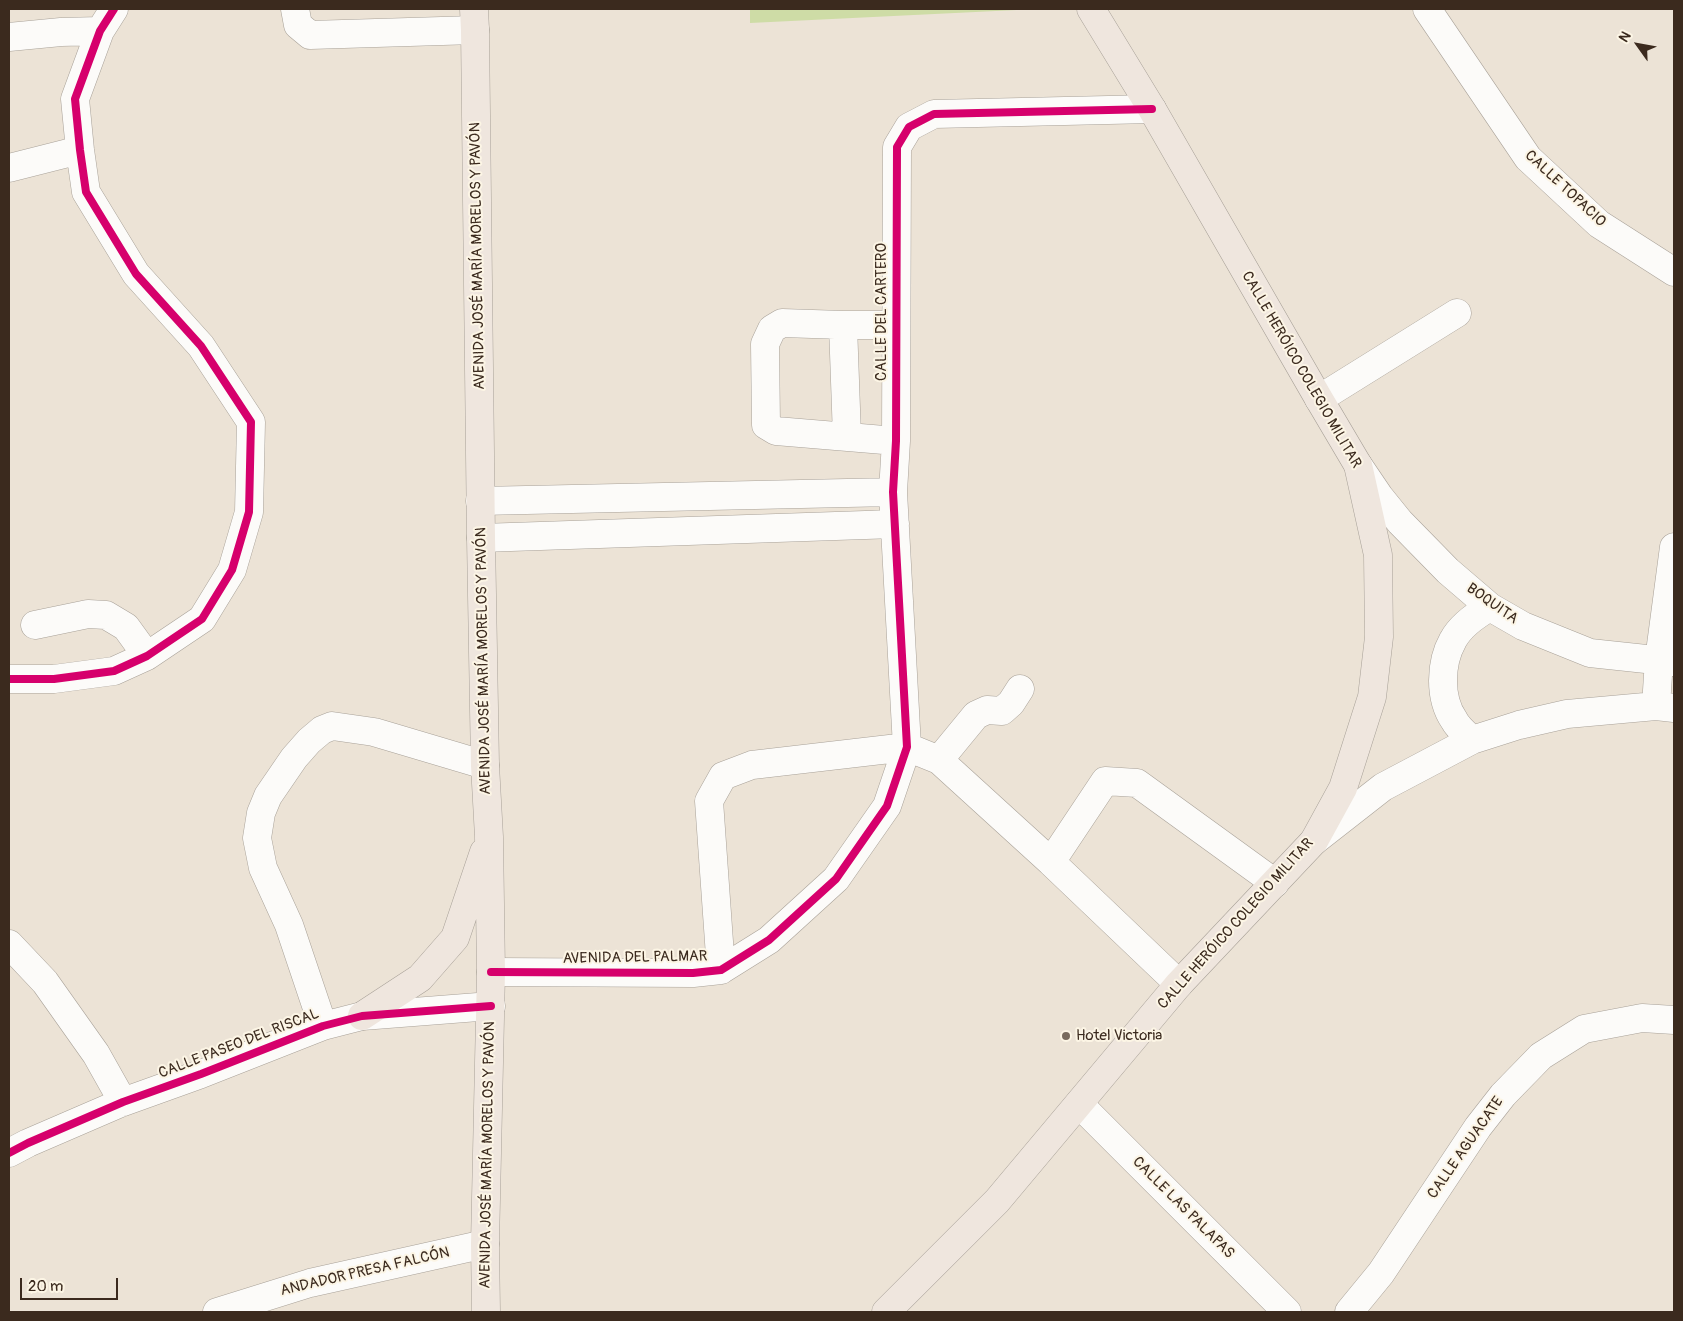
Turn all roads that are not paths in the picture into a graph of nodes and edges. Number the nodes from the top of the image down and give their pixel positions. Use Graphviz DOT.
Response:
graph roads {
  1 [pos="295,9"];
  2 [pos="1092,9"];
  3 [pos="1426,9"];
  4 [pos="475,19"];
  5 [pos="107,20"];
  6 [pos="9,37"];
  7 [pos="1152,109"];
  8 [pos="80,150"];
  9 [pos="9,168"];
  10 [pos="1674,272"];
  11 [pos="1457,313"];
  12 [pos="844,325"];
  13 [pos="896,325"];
  14 [pos="1319,399"];
  15 [pos="848,437"];
  16 [pos="896,441"];
  17 [pos="1358,465"];
  18 [pos="894,492"];
  19 [pos="480,501"];
  20 [pos="895,524"];
  21 [pos="481,538"];
  22 [pos="1674,547"];
  23 [pos="1490,607"];
  24 [pos="35,625"];
  25 [pos="147,656"];
  26 [pos="1667,661"];
  27 [pos="9,679"];
  28 [pos="1020,689"];
  29 [pos="1665,707"];
  30 [pos="1472,740"];
  31 [pos="907,747"];
  32 [pos="939,760"];
  33 [pos="485,765"];
  34 [pos="489,837"];
  35 [pos="1314,841"];
  36 [pos="1051,862"];
  37 [pos="1275,883"];
  38 [pos="9,944"];
  39 [pos="721,970"];
  40 [pos="491,972"];
  41 [pos="1179,984"];
  42 [pos="491,1006"];
  43 [pos="362,1016"];
  44 [pos="1674,1020"];
  45 [pos="323,1026"];
  46 [pos="123,1102"];
  47 [pos="1079,1104"];
  48 [pos="9,1153"];
  49 [pos="486,1244"];
  50 [pos="217,1312"];
  51 [pos="486,1312"];
  52 [pos="886,1312"];
  53 [pos="1287,1312"];
  54 [pos="1349,1312"];
  1 -- 4 [label="street"];
  2 -- 7 [label="main road, CALLE HERÓICO COLEGIO MILITAR"];
  3 -- 10 [label="street, CALLE TOPACIO"];
  4 -- 19 [label="main road, AVENIDA JOSÉ MARÍA MORELOS Y PAVÓN"];
  5 -- 6 [label="street"];
  5 -- 8 [label="street"];
  7 -- 13 [label="street, CALLE DEL CARTERO"];
  7 -- 14 [label="main road, CALLE HERÓICO COLEGIO MILITAR"];
  8 -- 9 [label="street"];
  8 -- 25 [label="street"];
  11 -- 14 [label="street"];
  12 -- 13 [label="street"];
  12 -- 15 [label="street"];
  12 -- 15 [label="street"];
  13 -- 16 [label="street, CALLE DEL CARTERO"];
  14 -- 17 [label="main road, CALLE HERÓICO COLEGIO MILITAR"];
  15 -- 16 [label="street"];
  16 -- 18 [label="street, CALLE DEL CARTERO"];
  17 -- 23 [label="street, BOQUITA"];
  17 -- 35 [label="main road, CALLE HERÓICO COLEGIO MILITAR"];
  18 -- 19 [label="street"];
  18 -- 20 [label="street, CALLE DEL CARTERO"];
  19 -- 21 [label="main road, AVENIDA JOSÉ MARÍA MORELOS Y PAVÓN"];
  20 -- 21 [label="street"];
  20 -- 31 [label="street, CALLE DEL CARTERO"];
  21 -- 33 [label="main road, AVENIDA JOSÉ MARÍA MORELOS Y PAVÓN"];
  22 -- 26 [label="street"];
  23 -- 26 [label="street, BOQUITA"];
  23 -- 30 [label="street"];
  24 -- 25 [label="street"];
  25 -- 27 [label="street"];
  26 -- 29 [label="street"];
  28 -- 32 [label="street"];
  29 -- 30 [label="street"];
  30 -- 35 [label="street"];
  31 -- 32 [label="street"];
  31 -- 39 [label="street, AVENIDA DEL PALMAR"];
  31 -- 39 [label="street"];
  32 -- 36 [label="street"];
  33 -- 34 [label="main road, AVENIDA JOSÉ MARÍA MORELOS Y PAVÓN"];
  33 -- 45 [label="street"];
  34 -- 40 [label="main road, AVENIDA JOSÉ MARÍA MORELOS Y PAVÓN"];
  34 -- 43 [label="main road"];
  35 -- 37 [label="main road, CALLE HERÓICO COLEGIO MILITAR"];
  36 -- 37 [label="street"];
  36 -- 41 [label="street"];
  37 -- 41 [label="main road, CALLE HERÓICO COLEGIO MILITAR"];
  38 -- 46 [label="street"];
  39 -- 40 [label="street, AVENIDA DEL PALMAR"];
  40 -- 42 [label="main road, AVENIDA JOSÉ MARÍA MORELOS Y PAVÓN"];
  41 -- 47 [label="main road, CALLE HERÓICO COLEGIO MILITAR"];
  42 -- 43 [label="street, CALLE PASEO DEL RISCAL"];
  42 -- 49 [label="main road, AVENIDA JOSÉ MARÍA MORELOS Y PAVÓN"];
  43 -- 45 [label="street, CALLE PASEO DEL RISCAL"];
  44 -- 54 [label="street, CALLE AGUACATE"];
  45 -- 46 [label="street, CALLE PASEO DEL RISCAL"];
  46 -- 48 [label="street, CALLE PASEO DEL RISCAL"];
  47 -- 52 [label="main road, CALLE HERÓICO COLEGIO MILITAR"];
  47 -- 53 [label="street, CALLE LAS PALAPAS"];
  49 -- 50 [label="street, ANDADOR PRESA FALCÓN"];
  49 -- 51 [label="main road, AVENIDA JOSÉ MARÍA MORELOS Y PAVÓN"];
}
